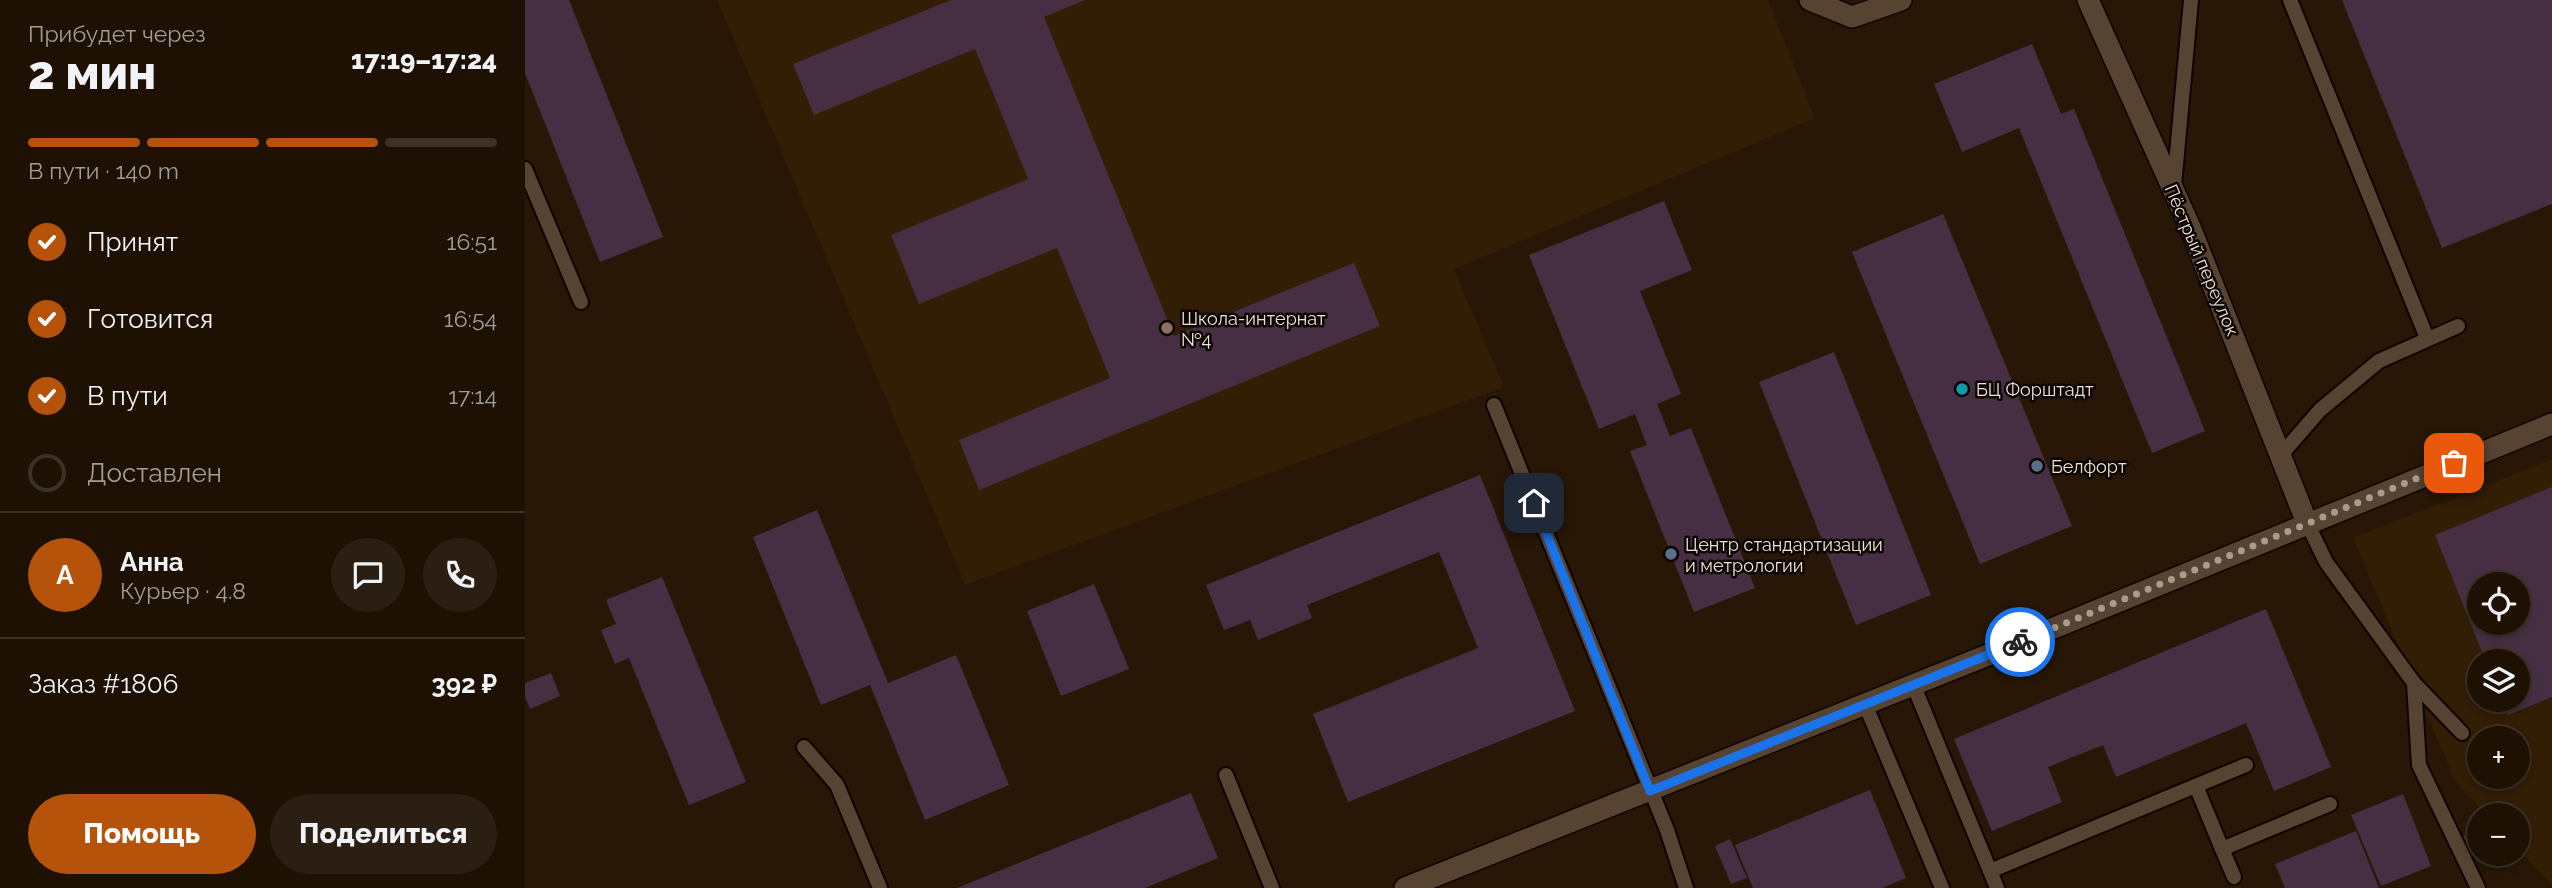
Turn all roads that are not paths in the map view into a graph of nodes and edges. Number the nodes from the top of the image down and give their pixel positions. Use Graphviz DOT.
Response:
graph roads {
  1 [pos="1810,0"];
  2 [pos="1901,0"];
  3 [pos="2088,0"];
  4 [pos="2191,0"];
  5 [pos="2290,0"];
  6 [pos="525,169"];
  7 [pos="2174,191"];
  8 [pos="581,302"];
  9 [pos="2458,326"];
  10 [pos="2427,338"];
  11 [pos="1494,405"];
  12 [pos="2552,424"];
  13 [pos="2281,455"];
  14 [pos="2307,523"];
  15 [pos="2414,683"];
  16 [pos="1913,684"];
  17 [pos="1865,704"];
  18 [pos="2462,733"];
  19 [pos="804,747"];
  20 [pos="2246,765"];
  21 [pos="1226,775"];
  22 [pos="2196,786"];
  23 [pos="1650,791"];
  24 [pos="2330,804"];
  25 [pos="2223,849"];
  26 [pos="1990,872"];
  27 [pos="2234,877"];
  28 [pos="880,888"];
  29 [pos="1272,888"];
  30 [pos="1405,888"];
  31 [pos="1686,888"];
  32 [pos="1942,888"];
  33 [pos="1997,888"];
  34 [pos="2478,888"];
  1 -- 2 [label="street"];
  3 -- 7 [label="street, Пёстрый переулок"];
  4 -- 7 [label="lane"];
  5 -- 10 [label="lane"];
  6 -- 8 [label="lane"];
  7 -- 13 [label="street, Пёстрый переулок"];
  9 -- 10 [label="lane"];
  10 -- 13 [label="lane"];
  11 -- 23 [label="lane"];
  12 -- 14 [label="street"];
  13 -- 14 [label="street, Пёстрый переулок"];
  14 -- 15 [label="lane"];
  14 -- 16 [label="street"];
  15 -- 18 [label="lane"];
  15 -- 34 [label="lane"];
  16 -- 17 [label="street"];
  16 -- 26 [label="lane"];
  17 -- 23 [label="street"];
  17 -- 32 [label="lane"];
  19 -- 28 [label="lane"];
  20 -- 22 [label="lane"];
  21 -- 29 [label="lane"];
  22 -- 25 [label="lane"];
  22 -- 26 [label="lane"];
  23 -- 30 [label="street"];
  23 -- 31 [label="lane"];
  24 -- 25 [label="lane"];
  25 -- 27 [label="lane"];
  26 -- 33 [label="lane"];
}
